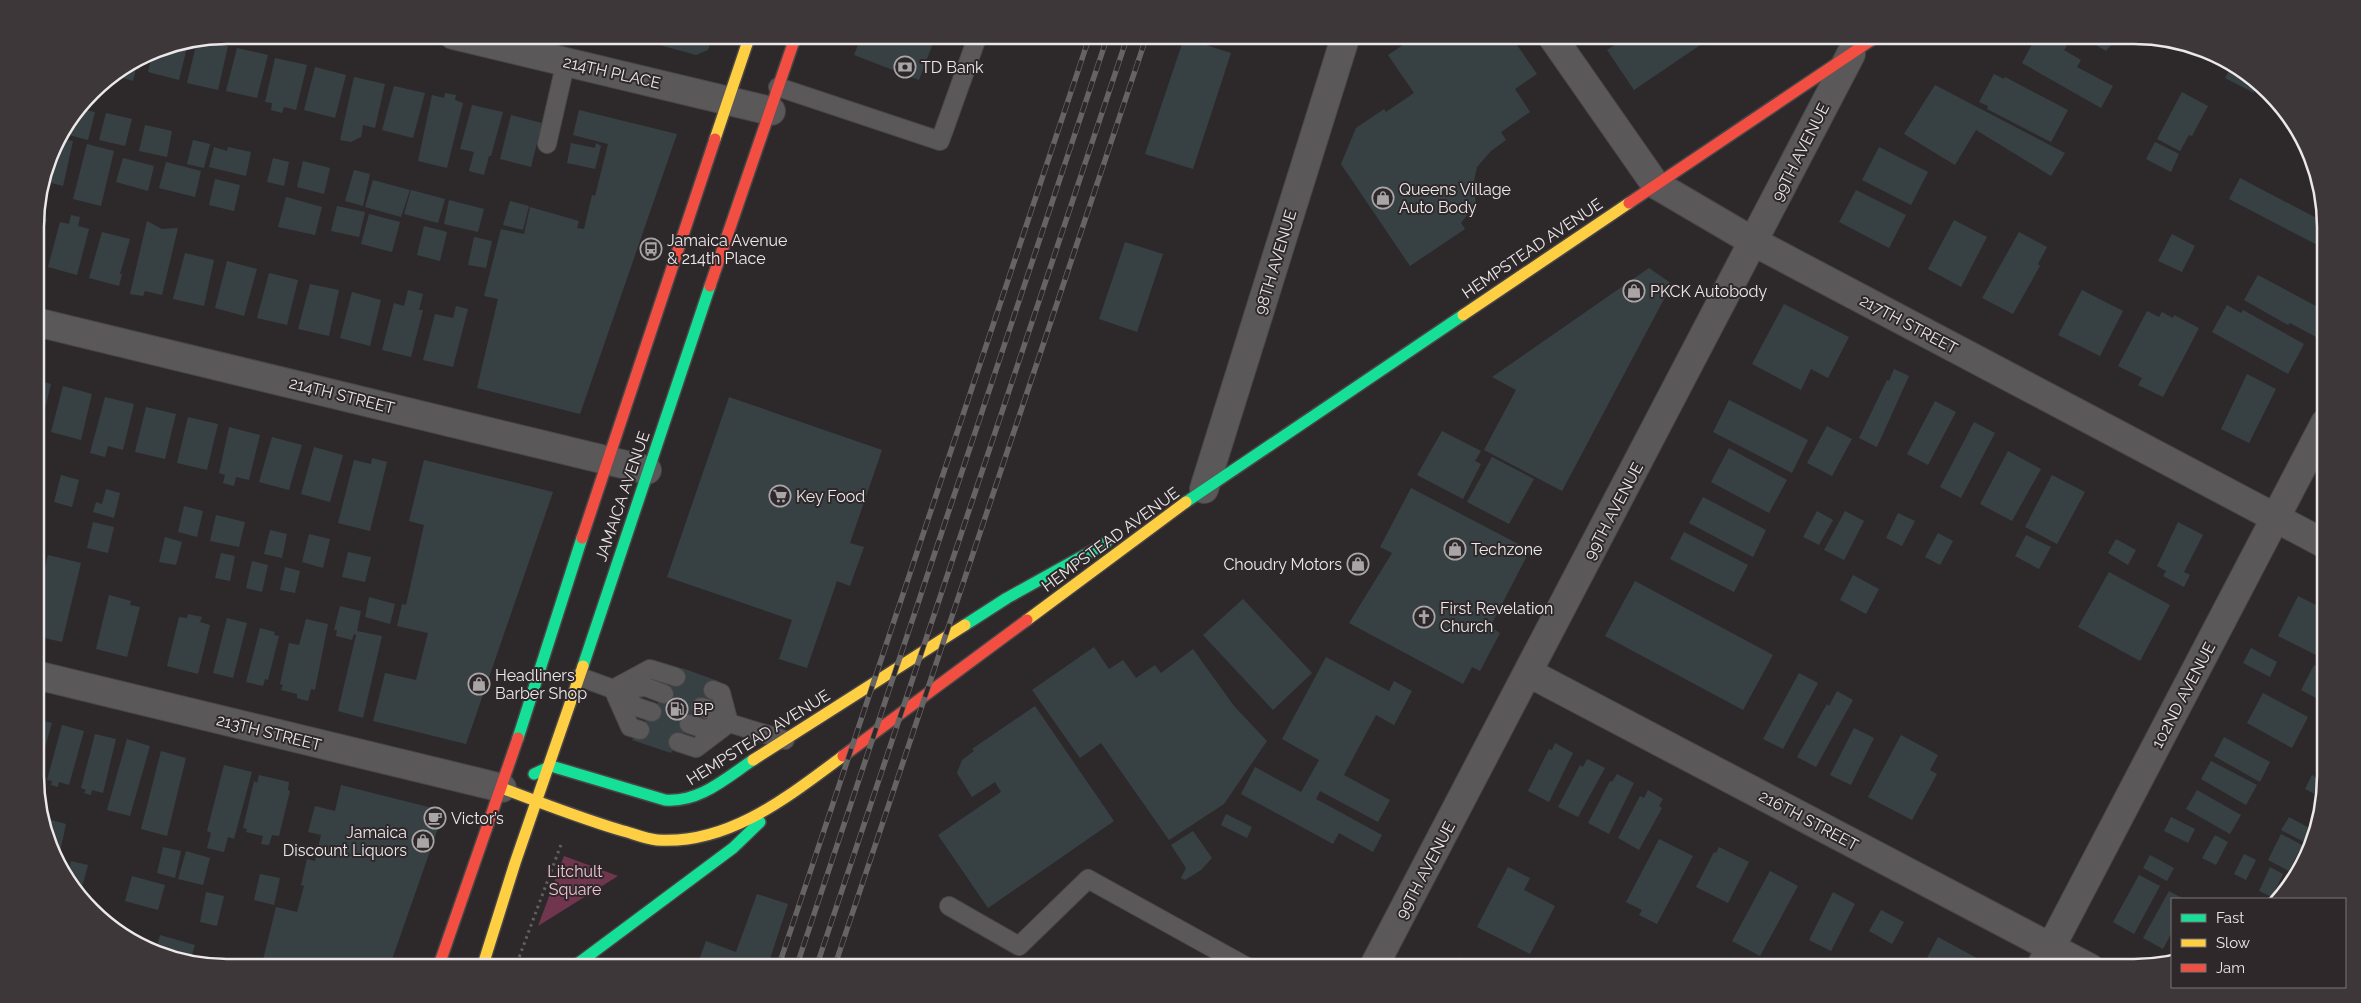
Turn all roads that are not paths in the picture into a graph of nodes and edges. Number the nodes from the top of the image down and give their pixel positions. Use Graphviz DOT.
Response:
graph roads {
  1 [pos="492,44"];
  2 [pos="747,44"];
  3 [pos="793,44"];
  4 [pos="975,44"];
  5 [pos="1343,44"];
  6 [pos="1558,44"];
  7 [pos="1866,44"];
  8 [pos="1850,54"];
  9 [pos="566,61"];
  10 [pos="728,99"];
  11 [pos="775,99"];
  12 [pos="547,144"];
  13 [pos="1655,184"];
  14 [pos="1754,242"];
  15 [pos="44,324"];
  16 [pos="2317,439"];
  17 [pos="607,459"];
  18 [pos="647,470"];
  19 [pos="1204,489"];
  20 [pos="2276,518"];
  21 [pos="2317,540"];
  22 [pos="1529,674"];
  23 [pos="44,677"];
  24 [pos="580,677"];
  25 [pos="676,678"];
  26 [pos="613,689"];
  27 [pos="713,690"];
  28 [pos="664,694"];
  29 [pos="701,707"];
  30 [pos="652,712"];
  31 [pos="729,723"];
  32 [pos="690,724"];
  33 [pos="640,730"];
  34 [pos="785,740"];
  35 [pos="678,742"];
  36 [pos="551,766"];
  37 [pos="516,782"];
  38 [pos="785,798"];
  39 [pos="537,804"];
  40 [pos="949,906"];
  41 [pos="2046,957"];
  42 [pos="441,959"];
  43 [pos="485,959"];
  44 [pos="584,959"];
  45 [pos="1233,959"];
  46 [pos="1378,959"];
  1 -- 9 [label="street, 214TH PLACE"];
  2 -- 10 [label="main road, JAMAICA AVENUE"];
  3 -- 11 [label="main road, JAMAICA AVENUE"];
  4 -- 11 [label="lane"];
  5 -- 19 [label="street, 98TH AVENUE"];
  6 -- 13 [label="street, 217TH STREET"];
  7 -- 8 [label="main road, HEMPSTEAD AVENUE"];
  8 -- 13 [label="main road, HEMPSTEAD AVENUE"];
  8 -- 14 [label="street, 99TH AVENUE"];
  9 -- 10 [label="street, 214TH PLACE"];
  9 -- 12 [label="lane"];
  10 -- 11 [label="street, 214TH PLACE"];
  10 -- 17 [label="main road, JAMAICA AVENUE"];
  11 -- 18 [label="main road, JAMAICA AVENUE"];
  13 -- 14 [label="street, 217TH STREET"];
  13 -- 19 [label="main road, HEMPSTEAD AVENUE"];
  14 -- 20 [label="street, 217TH STREET"];
  14 -- 22 [label="street, 99TH AVENUE"];
  15 -- 17 [label="street, 214TH STREET"];
  16 -- 20 [label="street, 102ND AVENUE"];
  17 -- 18 [label="street, 214TH STREET"];
  17 -- 37 [label="main road, JAMAICA AVENUE"];
  18 -- 24 [label="main road, JAMAICA AVENUE"];
  19 -- 34 [label="main road, HEMPSTEAD AVENUE"];
  19 -- 38 [label="main road, HEMPSTEAD AVENUE"];
  20 -- 21 [label="street, 217TH STREET"];
  20 -- 41 [label="street, 102ND AVENUE"];
  22 -- 41 [label="street, 216TH STREET"];
  22 -- 46 [label="street, 99TH AVENUE"];
  23 -- 37 [label="street, 213TH STREET"];
  24 -- 26 [label="lane"];
  24 -- 36 [label="main road, JAMAICA AVENUE"];
  25 -- 26 [label="lane"];
  26 -- 28 [label="lane"];
  26 -- 30 [label="lane"];
  26 -- 33 [label="lane"];
  27 -- 31 [label="lane"];
  29 -- 31 [label="lane"];
  31 -- 32 [label="lane"];
  31 -- 34 [label="lane"];
  31 -- 35 [label="lane"];
  34 -- 36 [label="main road, HEMPSTEAD AVENUE"];
  36 -- 37 [label="main road"];
  36 -- 39 [label="main road, JAMAICA AVENUE"];
  37 -- 39 [label="main road, HEMPSTEAD AVENUE"];
  37 -- 42 [label="main road, JAMAICA AVENUE"];
  38 -- 39 [label="main road, HEMPSTEAD AVENUE"];
  38 -- 44 [label="main road"];
  39 -- 43 [label="main road, JAMAICA AVENUE"];
  40 -- 45 [label="lane"];
}
